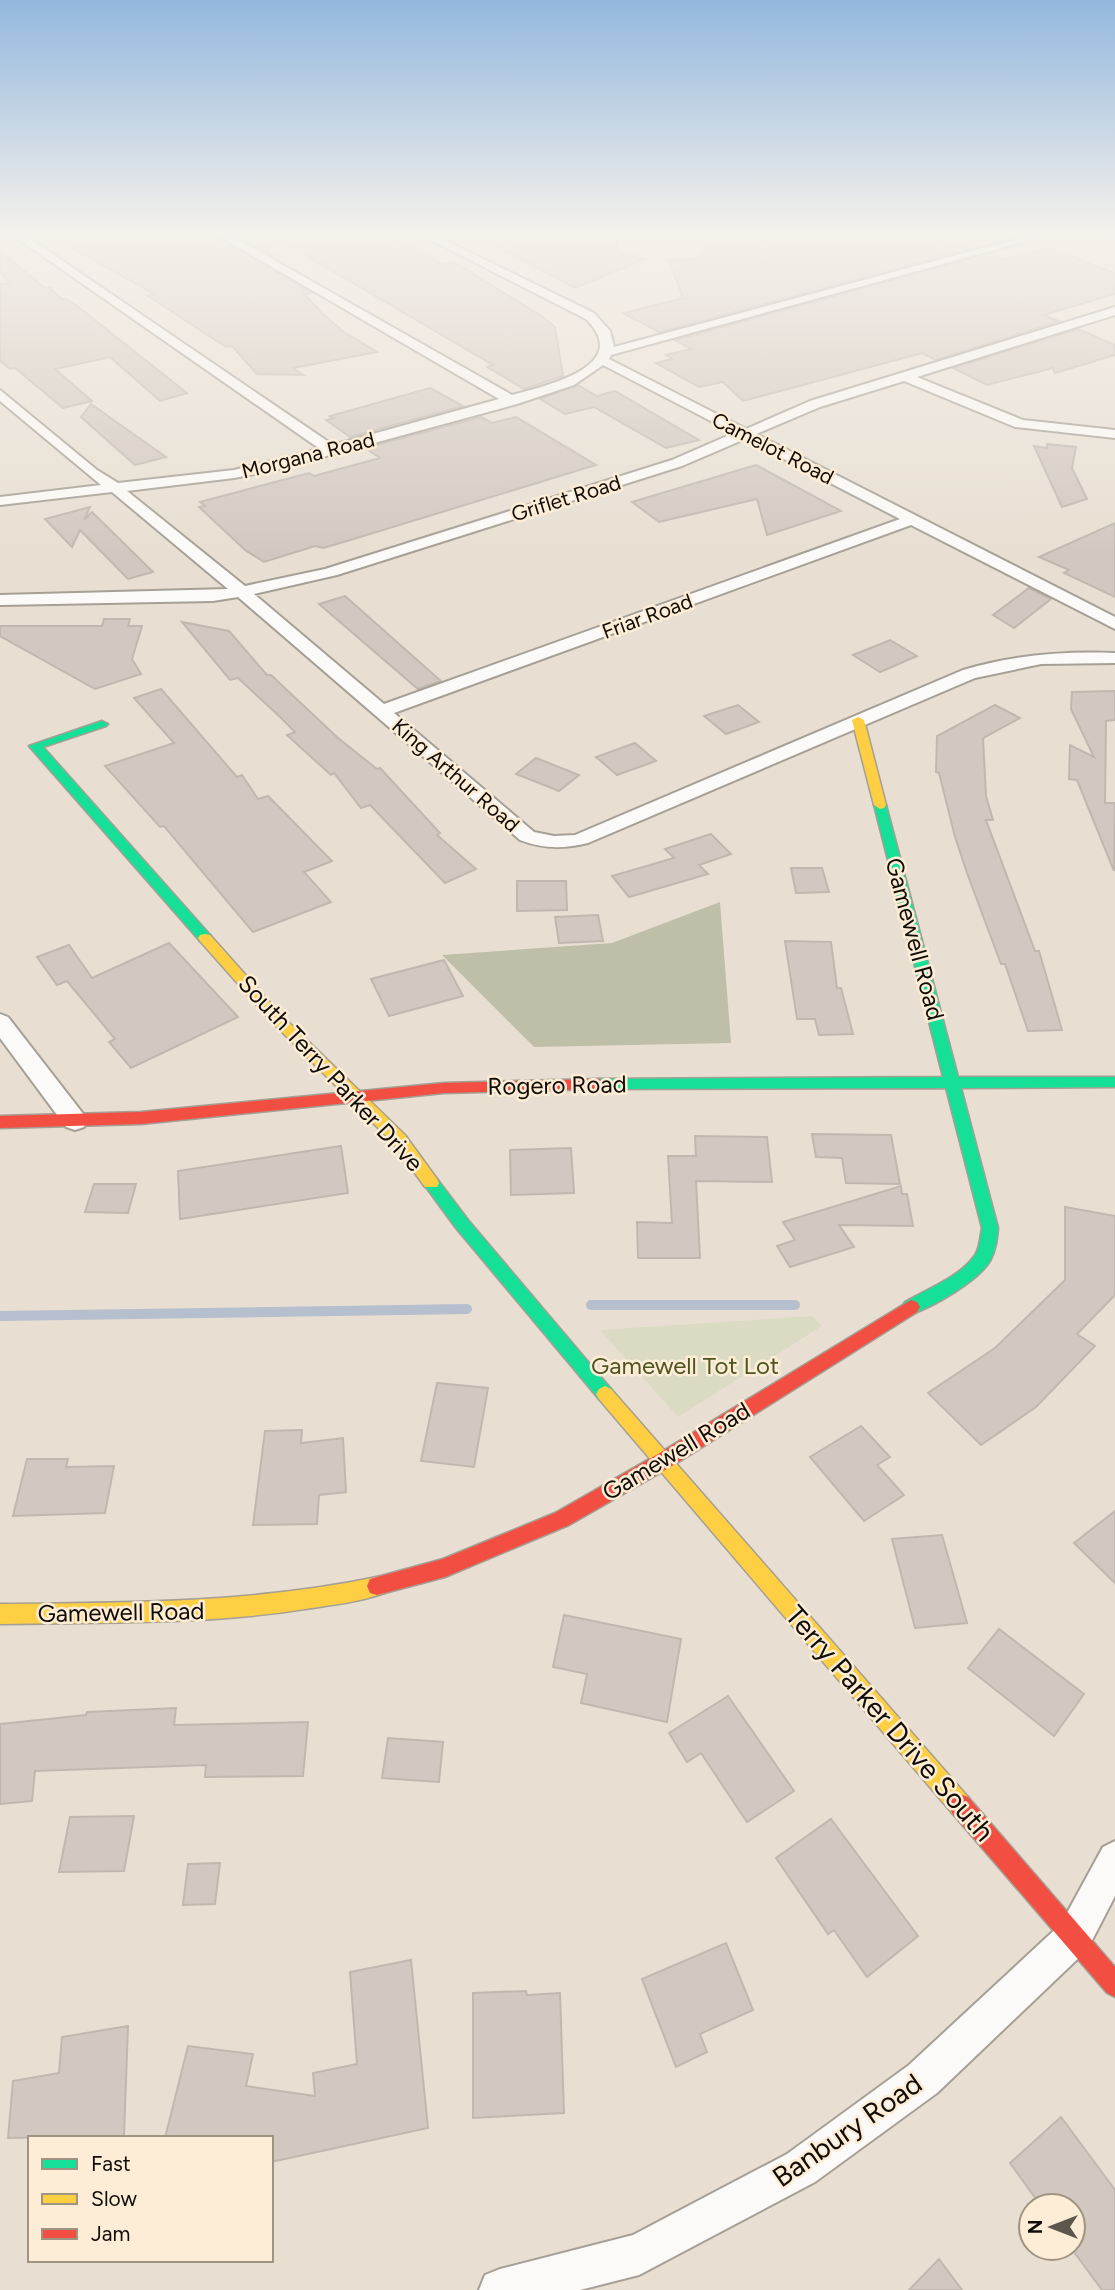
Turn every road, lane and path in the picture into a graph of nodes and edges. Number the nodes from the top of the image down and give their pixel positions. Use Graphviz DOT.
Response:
graph roads {
  1 [pos="175,343"];
  2 [pos="411,343"];
  3 [pos="608,343"];
  4 [pos="653,343"];
  5 [pos="1012,343"];
  6 [pos="605,356"];
  7 [pos="904,376"];
  8 [pos="0,394"];
  9 [pos="512,401"];
  10 [pos="746,434"];
  11 [pos="1115,434"];
  12 [pos="330,449"];
  13 [pos="114,487"];
  14 [pos="0,501"];
  15 [pos="911,520"];
  16 [pos="242,592"];
  17 [pos="0,600"];
  18 [pos="1115,624"];
  19 [pos="1115,658"];
  20 [pos="382,711"];
  21 [pos="858,720"];
  22 [pos="102,724"];
  23 [pos="0,1022"];
  24 [pos="952,1081"];
  25 [pos="1115,1082"];
  26 [pos="355,1097"];
  27 [pos="75,1121"];
  28 [pos="0,1122"];
  29 [pos="665,1460"];
  30 [pos="0,1614"];
  31 [pos="1115,1859"];
  32 [pos="1073,1937"];
  33 [pos="1115,1985"];
  34 [pos="500,2290"];
  1 -- 12 [label="street"];
  2 -- 9 [label="street"];
  3 -- 6 [label="street"];
  4 -- 6 [label="street, Morgana Road"];
  5 -- 7 [label="street, Griflet Road"];
  6 -- 9 [label="street, Morgana Road"];
  6 -- 10 [label="street, Camelot Road"];
  7 -- 10 [label="street, Griflet Road"];
  7 -- 11 [label="street"];
  8 -- 13 [label="street, King Arthur Road"];
  9 -- 12 [label="street, Morgana Road"];
  10 -- 15 [label="street, Camelot Road"];
  10 -- 16 [label="street, Griflet Road"];
  12 -- 13 [label="street, Morgana Road"];
  13 -- 14 [label="street, Morgana Road"];
  13 -- 16 [label="street, King Arthur Road"];
  15 -- 18 [label="street, Camelot Road"];
  15 -- 20 [label="street, Friar Road"];
  16 -- 17 [label="street, Griflet Road"];
  16 -- 20 [label="street, King Arthur Road"];
  19 -- 21 [label="street, King Arthur Road"];
  20 -- 21 [label="street, King Arthur Road"];
  21 -- 24 [label="street, Gamewell Road"];
  22 -- 26 [label="street, South Terry Parker Drive"];
  23 -- 27 [label="street"];
  24 -- 25 [label="street, Rogero Road"];
  24 -- 26 [label="street, Rogero Road"];
  24 -- 29 [label="street, Gamewell Road"];
  26 -- 27 [label="street, Rogero Road"];
  26 -- 29 [label="street, South Terry Parker Drive"];
  27 -- 28 [label="street, Rogero Road"];
  29 -- 30 [label="street, Gamewell Road"];
  29 -- 32 [label="street, Terry Parker Drive South"];
  31 -- 32 [label="street, Banbury Road"];
  32 -- 33 [label="street, Terry Parker Drive South"];
  32 -- 34 [label="street, Banbury Road"];
}
